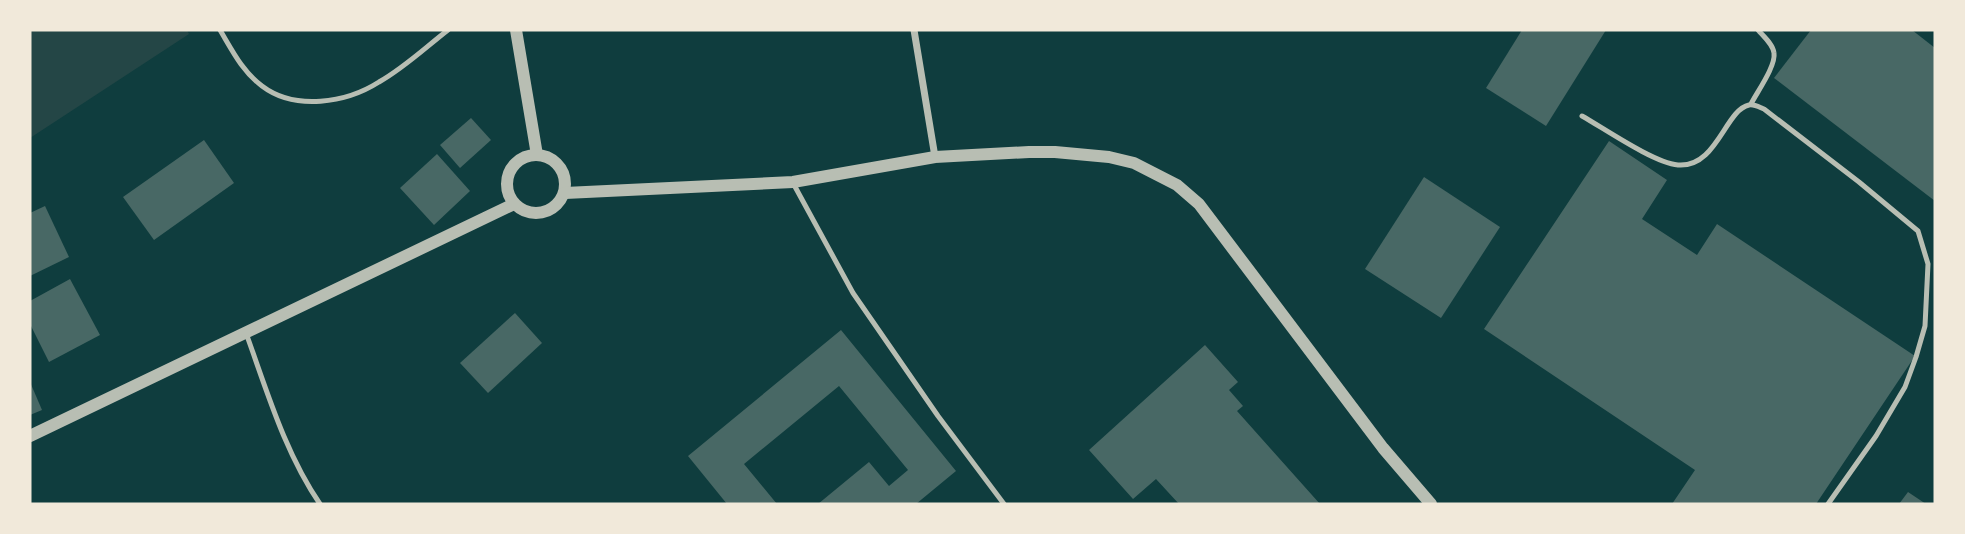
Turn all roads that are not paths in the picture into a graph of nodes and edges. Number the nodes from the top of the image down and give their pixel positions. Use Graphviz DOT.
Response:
graph roads {
  1 [pos="220,30"];
  2 [pos="448,30"];
  3 [pos="516,30"];
  4 [pos="914,30"];
  5 [pos="1758,30"];
  6 [pos="1751,104"];
  7 [pos="1582,116"];
  8 [pos="537,155"];
  9 [pos="935,157"];
  10 [pos="793,182"];
  11 [pos="565,193"];
  12 [pos="514,204"];
  13 [pos="246,333"];
  14 [pos="30,436"];
  15 [pos="320,504"];
  16 [pos="1004,504"];
  17 [pos="1431,504"];
  18 [pos="1828,504"];
  1 -- 2 [label="lane"];
  3 -- 8 [label="street"];
  4 -- 9 [label="street"];
  5 -- 6 [label="lane"];
  6 -- 7 [label="lane"];
  6 -- 18 [label="lane"];
  8 -- 11 [label="street"];
  8 -- 12 [label="street"];
  9 -- 10 [label="street"];
  9 -- 17 [label="street"];
  10 -- 11 [label="street"];
  10 -- 16 [label="lane"];
  11 -- 12 [label="street"];
  12 -- 13 [label="street"];
  13 -- 14 [label="street"];
  13 -- 15 [label="lane"];
}
